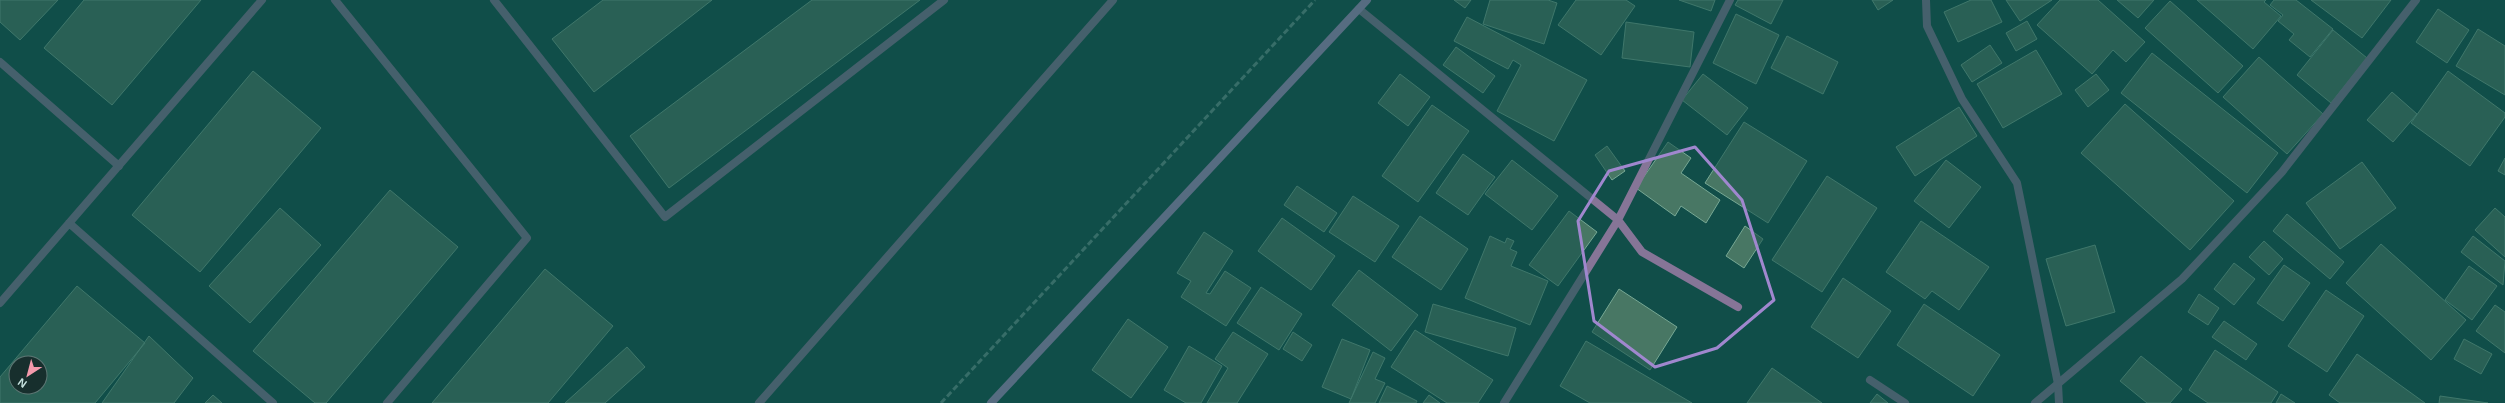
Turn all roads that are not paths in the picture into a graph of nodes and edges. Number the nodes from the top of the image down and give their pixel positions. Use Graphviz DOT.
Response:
graph roads {
  1 [pos="262,0"];
  2 [pos="335,0"];
  3 [pos="494,0"];
  4 [pos="944,0"];
  5 [pos="1112,0"];
  6 [pos="1367,0"];
  7 [pos="1730,0"];
  8 [pos="1926,0"];
  9 [pos="2416,0"];
  10 [pos="1359,9"];
  11 [pos="0,62"];
  12 [pos="119,166"];
  13 [pos="1618,220"];
  14 [pos="69,223"];
  15 [pos="0,303"];
  16 [pos="1738,307"];
  17 [pos="1870,380"];
  18 [pos="2058,384"];
  19 [pos="273,403"];
  20 [pos="387,403"];
  21 [pos="760,403"];
  22 [pos="992,403"];
  23 [pos="1504,403"];
  24 [pos="1905,403"];
  25 [pos="2036,403"];
  26 [pos="2060,403"];
  1 -- 12 [label="street"];
  2 -- 20 [label="street"];
  3 -- 4 [label="street"];
  5 -- 21 [label="street"];
  6 -- 10 [label="street"];
  7 -- 13 [label="street"];
  8 -- 18 [label="street"];
  9 -- 18 [label="street"];
  10 -- 13 [label="street"];
  10 -- 22 [label="street"];
  11 -- 12 [label="street"];
  12 -- 14 [label="street"];
  13 -- 16 [label="street"];
  13 -- 23 [label="street"];
  14 -- 15 [label="street"];
  14 -- 19 [label="street"];
  17 -- 24 [label="street"];
  18 -- 25 [label="street"];
  18 -- 26 [label="street"];
}
